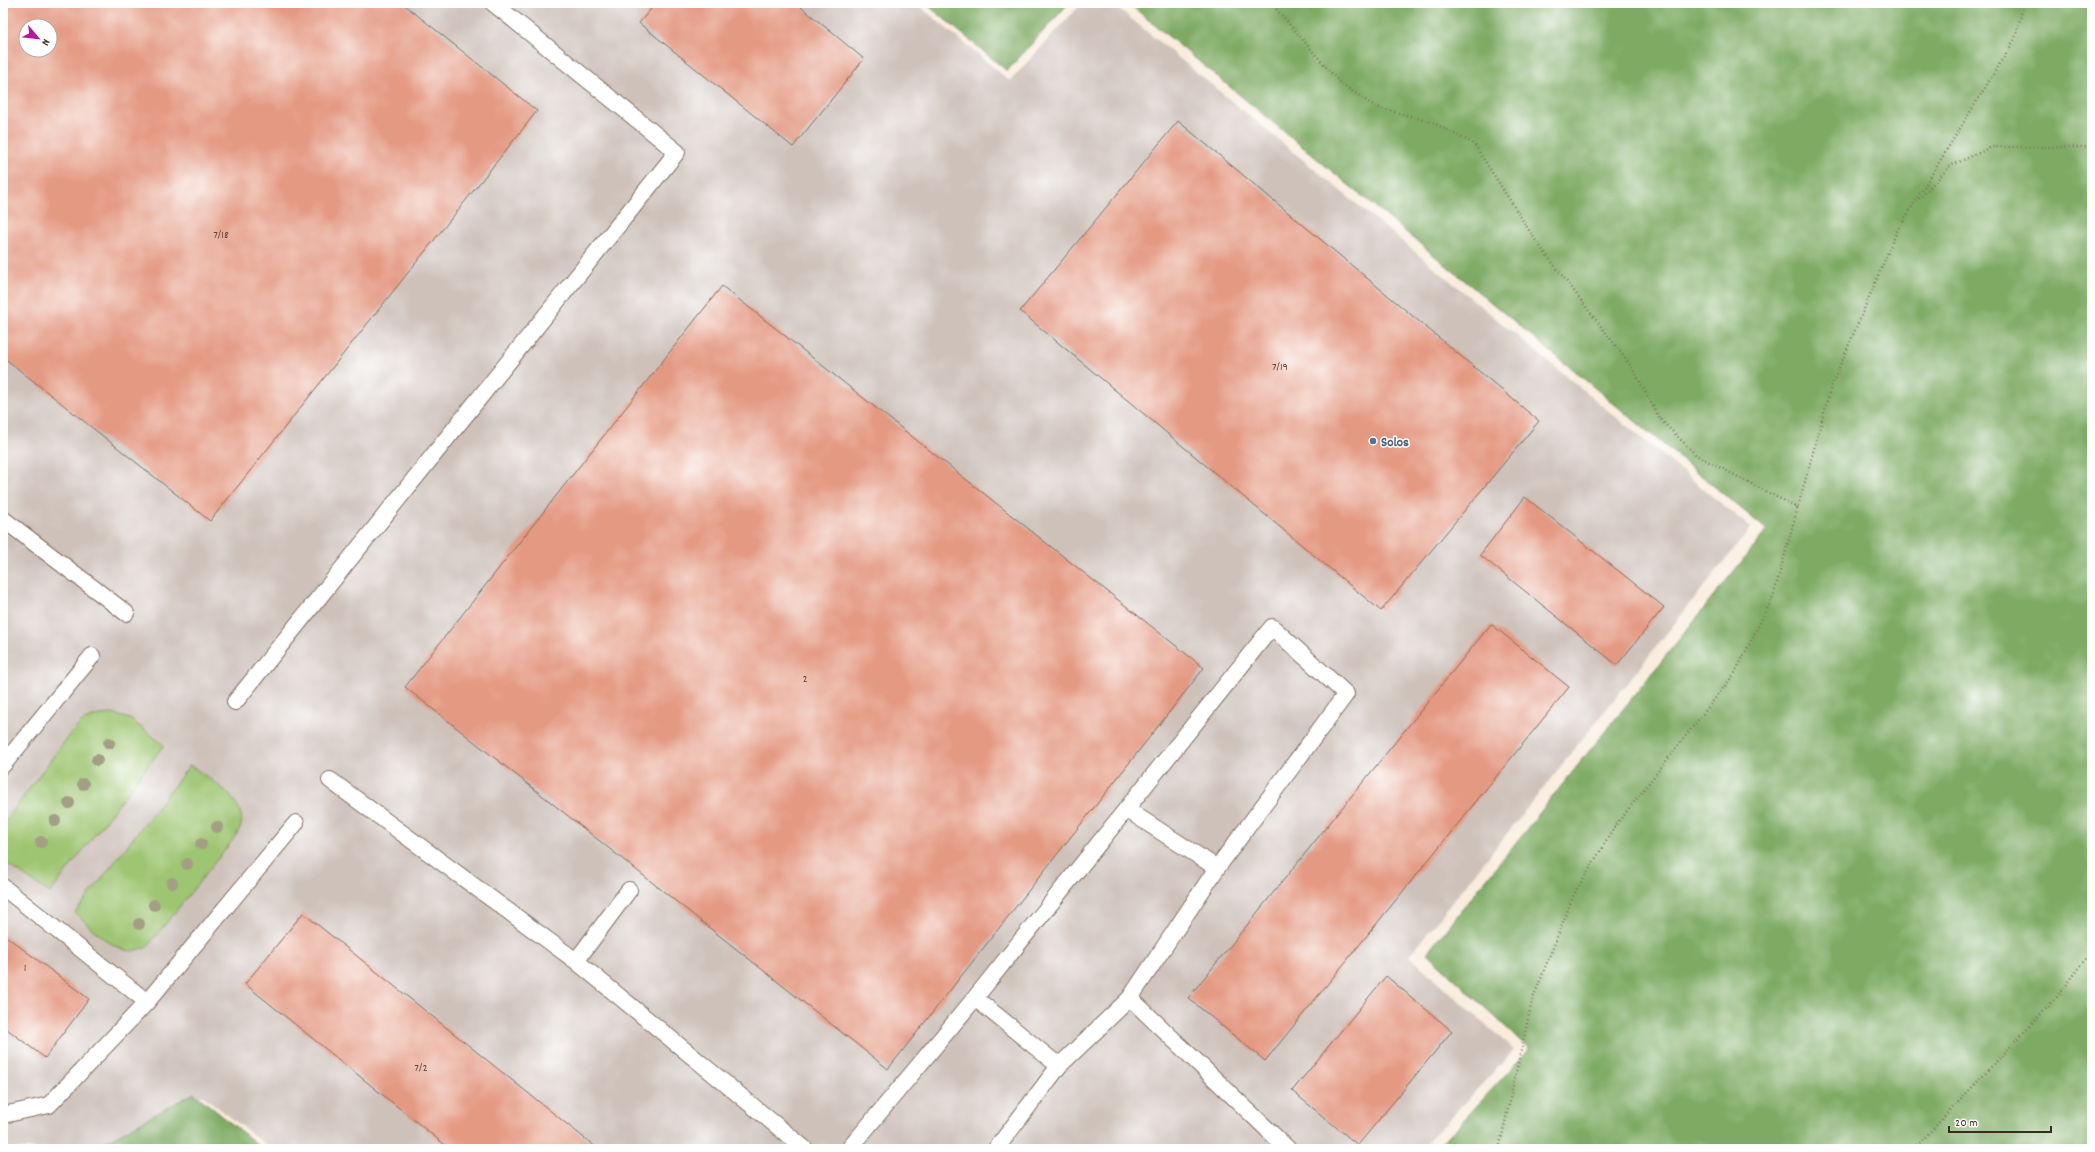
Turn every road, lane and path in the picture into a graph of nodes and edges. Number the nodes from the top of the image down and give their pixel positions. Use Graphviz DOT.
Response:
graph roads {
  1 [pos="494,3"];
  2 [pos="1271,3"];
  3 [pos="2024,3"];
  4 [pos="2092,145"];
  5 [pos="1914,203"];
  6 [pos="1798,508"];
  7 [pos="3,519"];
  8 [pos="126,613"];
  9 [pos="92,656"];
  10 [pos="235,702"];
  11 [pos="3,765"];
  12 [pos="330,780"];
  13 [pos="1126,810"];
  14 [pos="296,823"];
  15 [pos="1217,868"];
  16 [pos="3,888"];
  17 [pos="629,890"];
  18 [pos="2092,951"];
  19 [pos="576,961"];
  20 [pos="975,998"];
  21 [pos="1130,998"];
  22 [pos="147,1002"];
  23 [pos="1059,1066"];
  24 [pos="3,1115"];
  25 [pos="805,1149"];
  26 [pos="849,1149"];
  27 [pos="996,1149"];
  28 [pos="1288,1149"];
  29 [pos="1499,1149"];
  30 [pos="1914,1149"];
  1 -- 10 [label="lane"];
  2 -- 6 [label="path"];
  3 -- 5 [label="path"];
  4 -- 5 [label="path"];
  5 -- 6 [label="path"];
  6 -- 29 [label="path"];
  7 -- 8 [label="lane"];
  9 -- 11 [label="lane"];
  12 -- 19 [label="lane"];
  13 -- 15 [label="lane"];
  13 -- 15 [label="lane"];
  13 -- 20 [label="lane"];
  14 -- 22 [label="lane"];
  15 -- 21 [label="lane"];
  16 -- 22 [label="lane"];
  17 -- 19 [label="lane"];
  18 -- 30 [label="path"];
  19 -- 25 [label="lane"];
  20 -- 23 [label="lane"];
  20 -- 26 [label="lane"];
  21 -- 23 [label="lane"];
  21 -- 28 [label="lane"];
  22 -- 24 [label="lane"];
  23 -- 27 [label="lane"];
}
